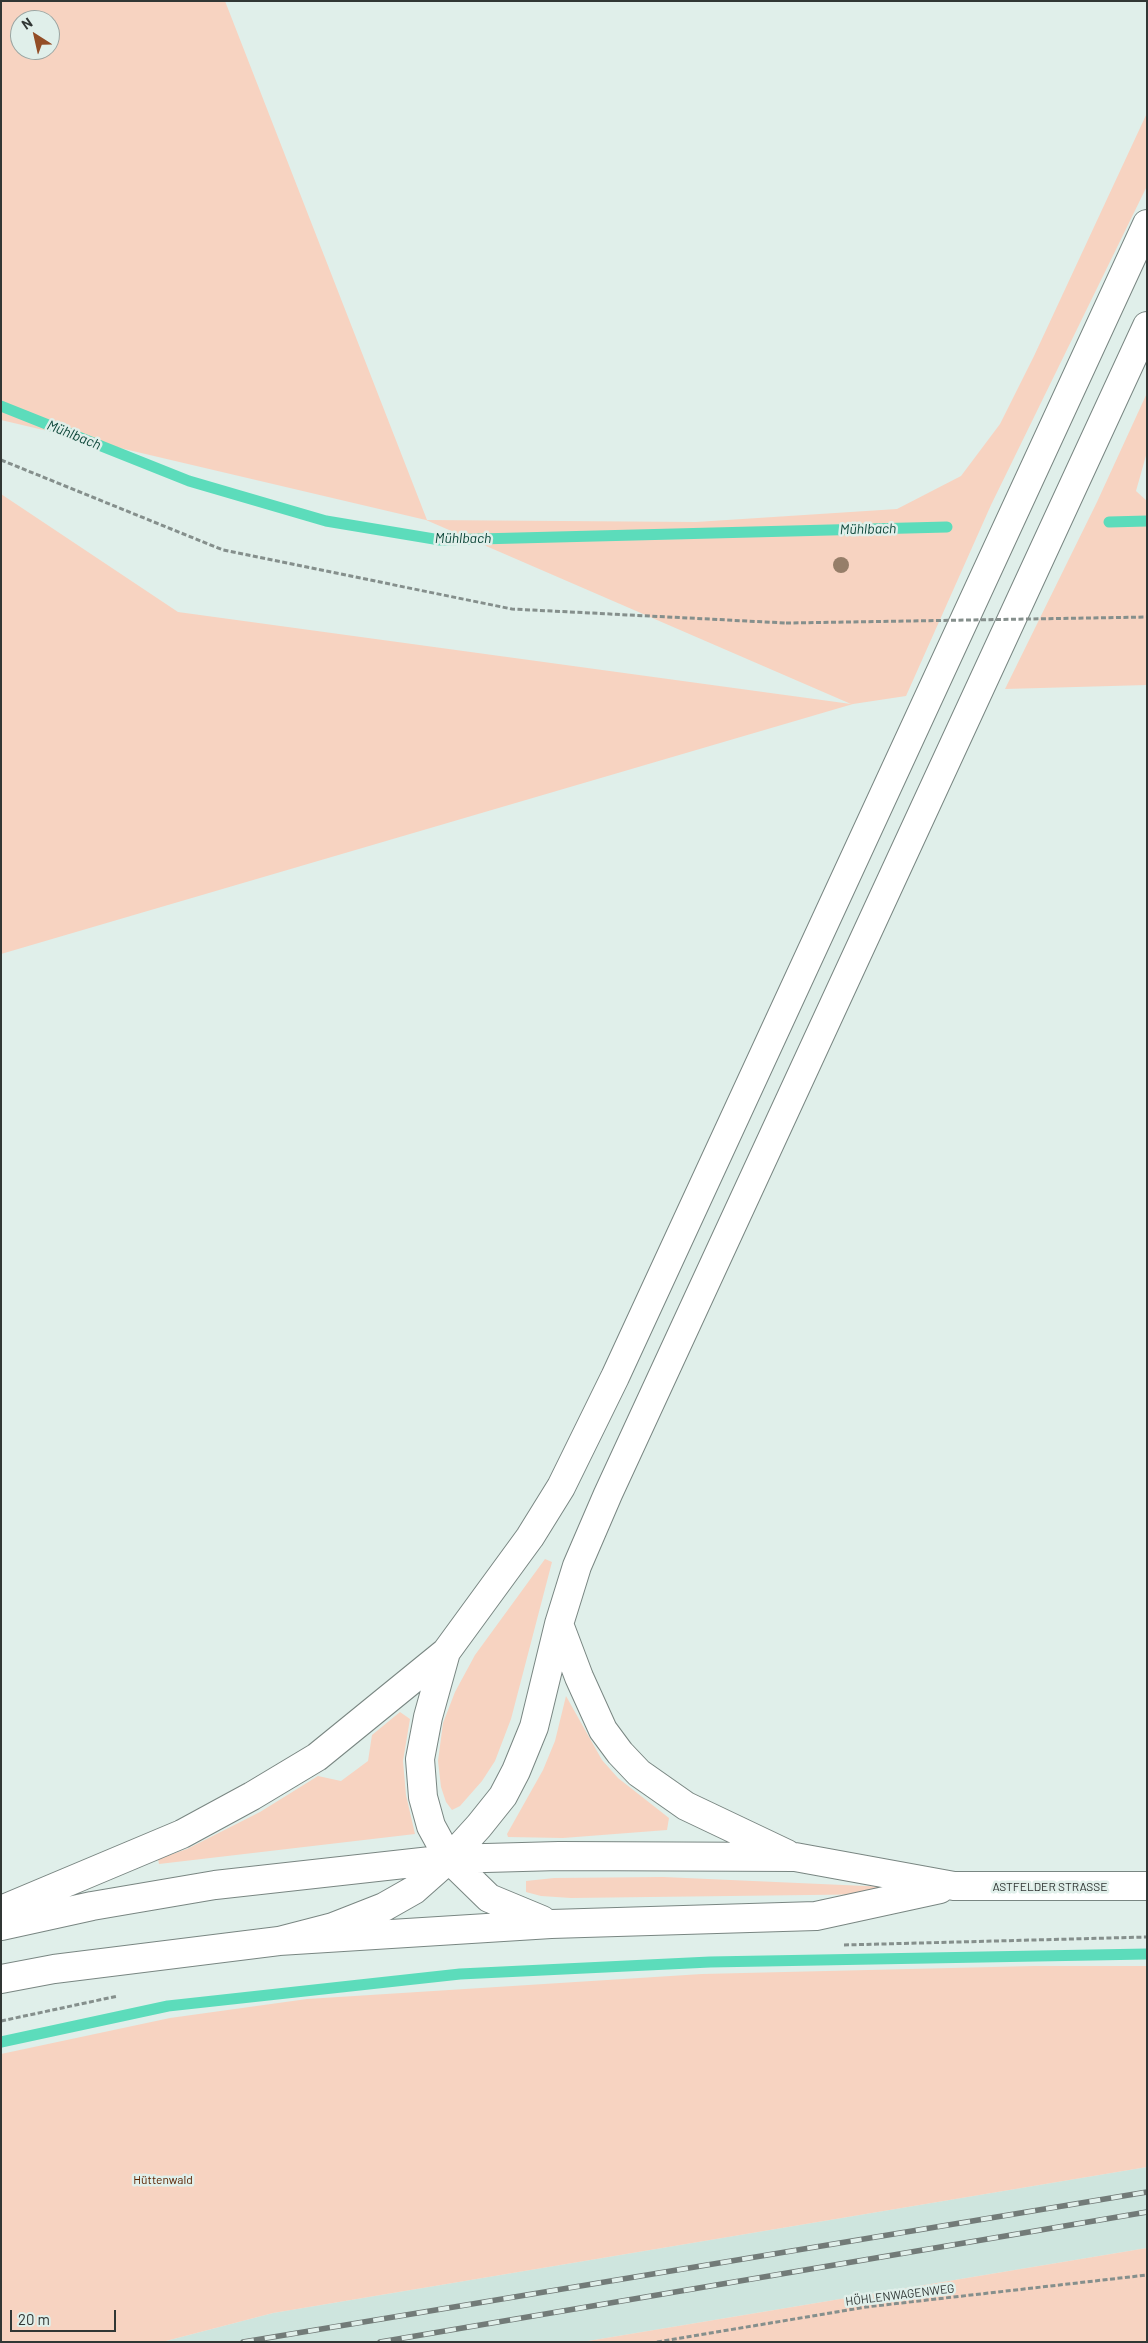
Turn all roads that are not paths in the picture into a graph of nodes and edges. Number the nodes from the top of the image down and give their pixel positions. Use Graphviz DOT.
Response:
graph roads {
  1 [pos="1147,224"];
  2 [pos="1147,326"];
  3 [pos="559,1624"];
  4 [pos="446,1652"];
  5 [pos="795,1857"];
  6 [pos="449,1858"];
  7 [pos="954,1886"];
  8 [pos="1147,1886"];
  9 [pos="1,1910"];
  10 [pos="551,1924"];
  11 [pos="1,1926"];
  12 [pos="279,1941"];
  13 [pos="1,1978"];
  1 -- 4 [label="main road"];
  2 -- 3 [label="main road"];
  3 -- 5 [label="main road"];
  3 -- 6 [label="main road"];
  4 -- 6 [label="main road"];
  4 -- 9 [label="main road"];
  5 -- 6 [label="main road"];
  5 -- 7 [label="main road"];
  6 -- 10 [label="main road"];
  6 -- 11 [label="main road"];
  6 -- 12 [label="main road"];
  7 -- 8 [label="main road, ASTFELDER STRASSE"];
  7 -- 10 [label="main road"];
  10 -- 12 [label="main road"];
  12 -- 13 [label="main road"];
}
